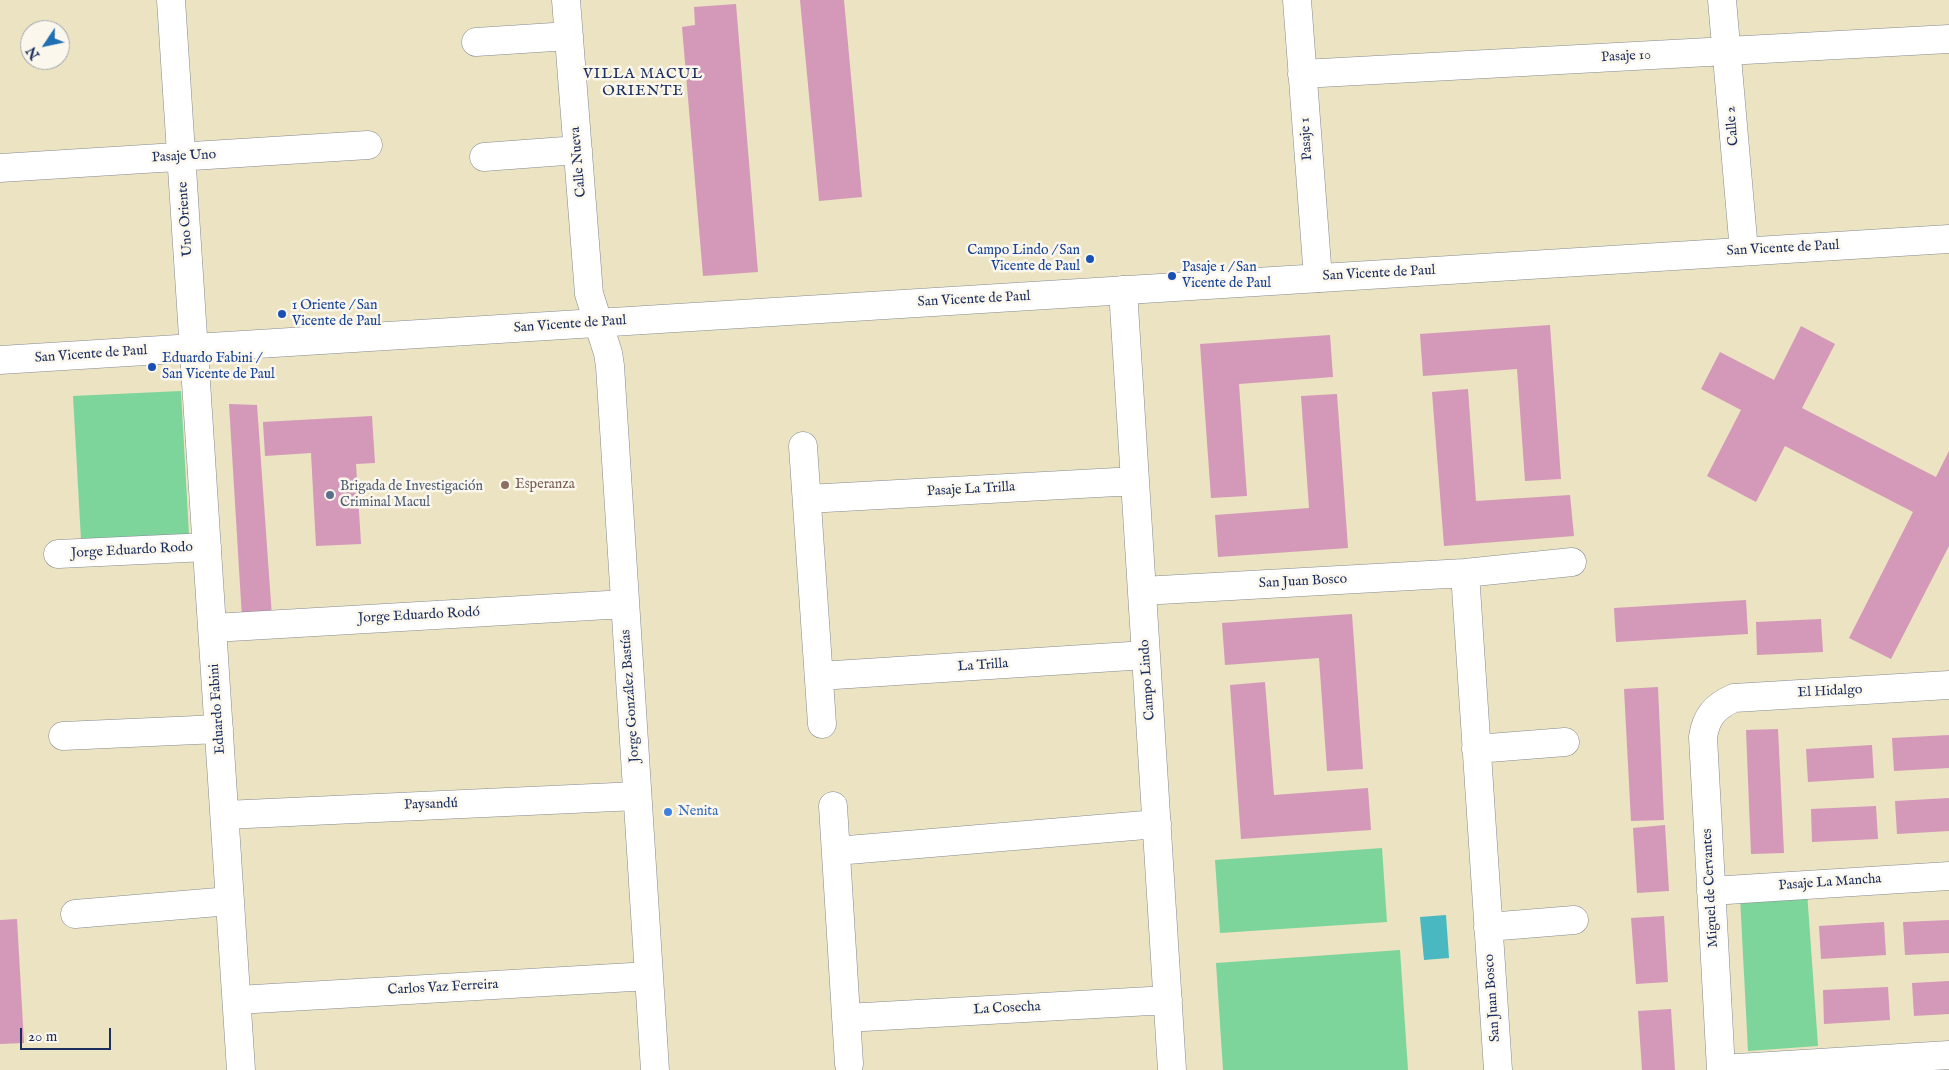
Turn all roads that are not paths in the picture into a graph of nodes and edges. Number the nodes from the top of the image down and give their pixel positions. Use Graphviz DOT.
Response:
graph roads {
  1 [pos="171,0"];
  2 [pos="566,0"];
  3 [pos="1297,0"];
  4 [pos="1722,0"];
  5 [pos="568,36"];
  6 [pos="1949,39"];
  7 [pos="476,42"];
  8 [pos="1727,51"];
  9 [pos="1302,74"];
  10 [pos="368,145"];
  11 [pos="578,150"];
  12 [pos="484,156"];
  13 [pos="181,157"];
  14 [pos="0,168"];
  15 [pos="1949,239"];
  16 [pos="1744,252"];
  17 [pos="1318,278"];
  18 [pos="1123,290"];
  19 [pos="599,323"];
  20 [pos="194,348"];
  21 [pos="0,360"];
  22 [pos="803,446"];
  23 [pos="1135,480"];
  24 [pos="807,499"];
  25 [pos="207,547"];
  26 [pos="58,554"];
  27 [pos="1572,562"];
  28 [pos="1465,573"];
  29 [pos="1142,591"];
  30 [pos="624,604"];
  31 [pos="212,628"];
  32 [pos="1146,655"];
  33 [pos="819,676"];
  34 [pos="1949,685"];
  35 [pos="1714,709"];
  36 [pos="822,724"];
  37 [pos="219,729"];
  38 [pos="63,736"];
  39 [pos="1565,742"];
  40 [pos="1476,749"];
  41 [pos="637,796"];
  42 [pos="833,806"];
  43 [pos="225,815"];
  44 [pos="1157,824"];
  45 [pos="836,851"];
  46 [pos="1949,876"];
  47 [pos="1711,891"];
  48 [pos="230,901"];
  49 [pos="75,914"];
  50 [pos="1574,920"];
  51 [pos="1488,927"];
  52 [pos="649,976"];
  53 [pos="237,1000"];
  54 [pos="1168,1000"];
  55 [pos="846,1018"];
  56 [pos="1949,1054"];
  57 [pos="849,1064"];
  58 [pos="1721,1069"];
  59 [pos="241,1070"];
  60 [pos="654,1070"];
  61 [pos="1172,1070"];
  62 [pos="1498,1070"];
  1 -- 13 [label="street, Uno Oriente"];
  2 -- 5 [label="street, Calle Nueva"];
  3 -- 9 [label="street, Pasaje 1"];
  4 -- 8 [label="street, Calle 2"];
  5 -- 7 [label="street"];
  5 -- 11 [label="street, Calle Nueva"];
  6 -- 8 [label="street, Pasaje 10"];
  8 -- 9 [label="street, Pasaje 10"];
  8 -- 16 [label="street, Calle 2"];
  9 -- 17 [label="street, Pasaje 1"];
  10 -- 13 [label="street, Pasaje Uno"];
  11 -- 12 [label="street"];
  11 -- 19 [label="street, Calle Nueva"];
  13 -- 14 [label="street, Pasaje Uno"];
  13 -- 20 [label="street, Uno Oriente"];
  15 -- 16 [label="street, San Vicente de Paul"];
  16 -- 17 [label="street, San Vicente de Paul"];
  17 -- 18 [label="street, San Vicente de Paul"];
  18 -- 19 [label="street, San Vicente de Paul"];
  18 -- 23 [label="street, Campo Lindo"];
  19 -- 20 [label="street, San Vicente de Paul"];
  19 -- 30 [label="street, Jorge González Bastías"];
  20 -- 21 [label="street, San Vicente de Paul"];
  20 -- 25 [label="street, Eduardo Fabini"];
  22 -- 24 [label="street"];
  23 -- 24 [label="street, Pasaje La Trilla"];
  23 -- 29 [label="street, Campo Lindo"];
  24 -- 33 [label="street"];
  25 -- 26 [label="street, Jorge Eduardo Rodo"];
  25 -- 31 [label="street, Eduardo Fabini"];
  27 -- 28 [label="street, San Juan Bosco"];
  28 -- 29 [label="street, San Juan Bosco"];
  28 -- 40 [label="street, San Juan Bosco"];
  29 -- 32 [label="street, Campo Lindo"];
  30 -- 31 [label="street, Jorge Eduardo Rodó"];
  30 -- 41 [label="street, Jorge González Bastías"];
  31 -- 37 [label="street, Eduardo Fabini"];
  32 -- 33 [label="street, La Trilla"];
  32 -- 44 [label="street, Campo Lindo"];
  33 -- 36 [label="street"];
  34 -- 35 [label="street, El Hidalgo"];
  35 -- 47 [label="street, Miguel de Cervantes"];
  37 -- 38 [label="street"];
  37 -- 43 [label="street, Eduardo Fabini"];
  39 -- 40 [label="street"];
  40 -- 51 [label="street, San Juan Bosco"];
  41 -- 43 [label="street, Paysandú"];
  41 -- 52 [label="street, Jorge González Bastías"];
  42 -- 45 [label="street"];
  43 -- 48 [label="street, Eduardo Fabini"];
  44 -- 45 [label="street"];
  44 -- 54 [label="street, Campo Lindo"];
  45 -- 55 [label="street"];
  46 -- 47 [label="street, Pasaje La Mancha"];
  47 -- 58 [label="street, Miguel de Cervantes"];
  48 -- 49 [label="street"];
  48 -- 53 [label="street, Eduardo Fabini"];
  50 -- 51 [label="street"];
  51 -- 62 [label="street, San Juan Bosco"];
  52 -- 53 [label="street, Carlos Vaz Ferreira"];
  52 -- 60 [label="street, Jorge González Bastías"];
  53 -- 59 [label="street, Eduardo Fabini"];
  54 -- 55 [label="street, La Cosecha"];
  54 -- 61 [label="street, Campo Lindo"];
  55 -- 57 [label="street"];
  56 -- 58 [label="street"];
}
